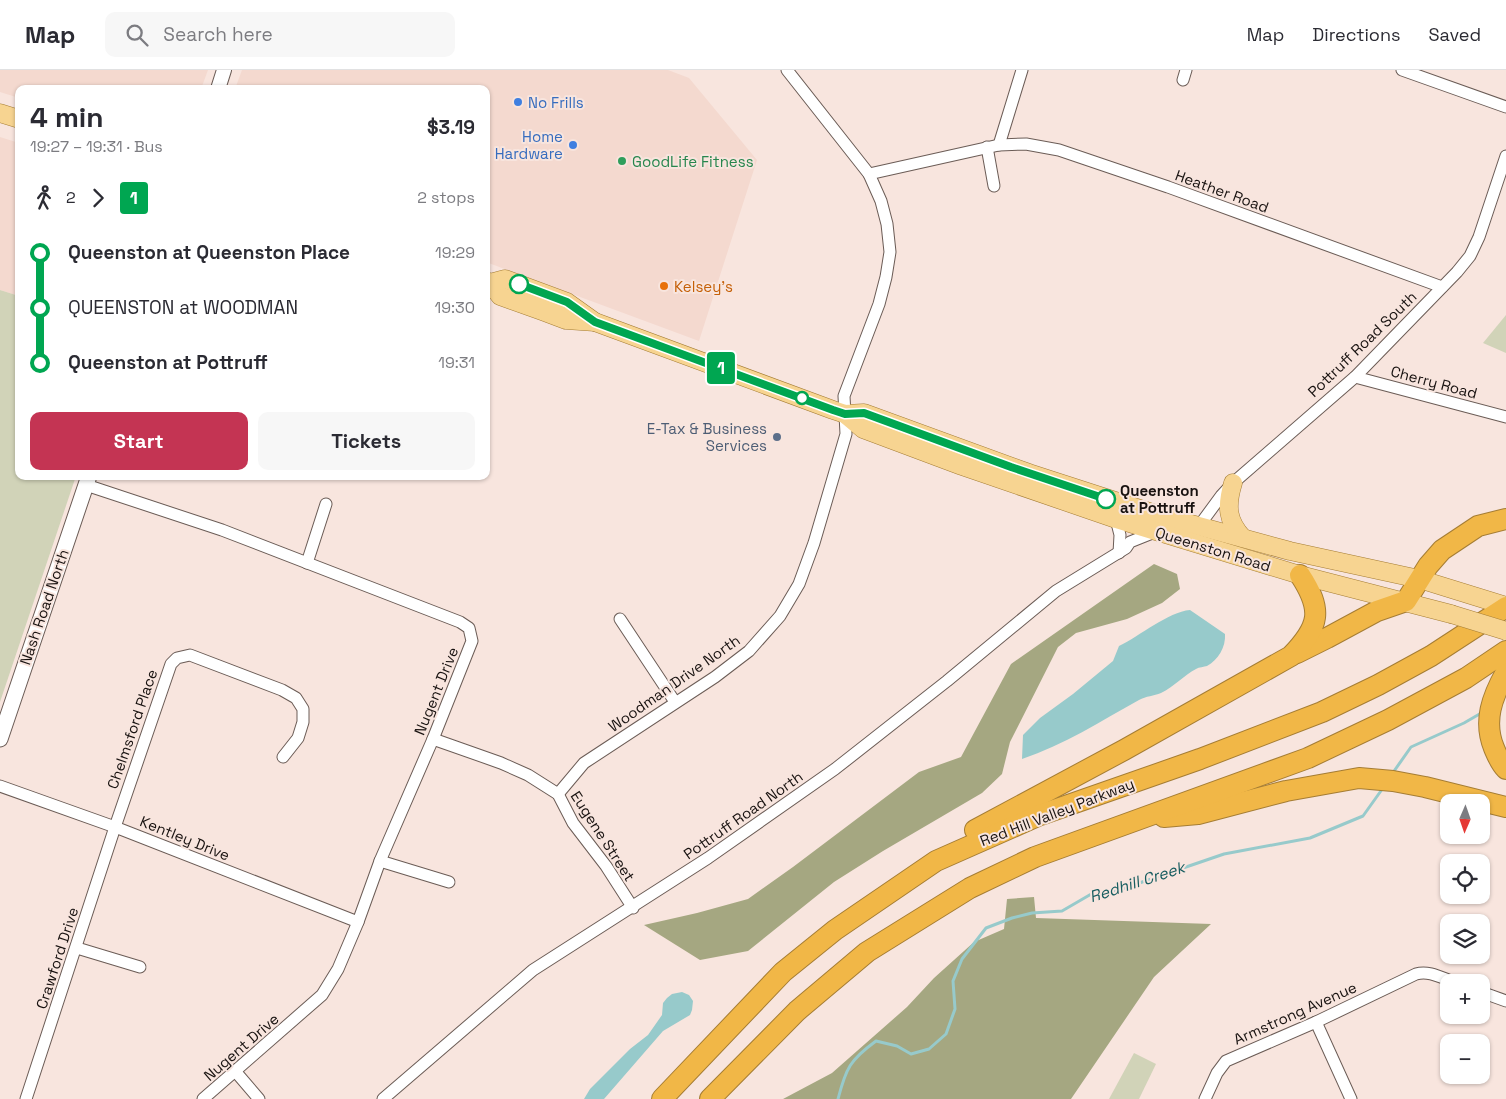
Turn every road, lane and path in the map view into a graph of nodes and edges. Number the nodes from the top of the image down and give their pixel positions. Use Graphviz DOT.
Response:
graph roads {
  1 [pos="224,70"];
  2 [pos="787,70"];
  3 [pos="1022,70"];
  4 [pos="1402,70"];
  5 [pos="219,85"];
  6 [pos="1506,107"];
  7 [pos="0,113"];
  8 [pos="15,118"];
  9 [pos="993,146"];
  10 [pos="1506,156"];
  11 [pos="869,174"];
  12 [pos="994,186"];
  13 [pos="490,284"];
  14 [pos="1442,287"];
  15 [pos="1355,377"];
  16 [pos="845,414"];
  17 [pos="1506,417"];
  18 [pos="87,481"];
  19 [pos="1233,483"];
  20 [pos="326,504"];
  21 [pos="1116,519"];
  22 [pos="1506,519"];
  23 [pos="1199,526"];
  24 [pos="1156,532"];
  25 [pos="1243,538"];
  26 [pos="1119,553"];
  27 [pos="307,563"];
  28 [pos="1300,575"];
  29 [pos="1419,579"];
  30 [pos="1406,602"];
  31 [pos="1506,606"];
  32 [pos="620,619"];
  33 [pos="1506,631"];
  34 [pos="1506,651"];
  35 [pos="1291,656"];
  36 [pos="1502,680"];
  37 [pos="675,702"];
  38 [pos="0,739"];
  39 [pos="433,739"];
  40 [pos="283,757"];
  41 [pos="1506,769"];
  42 [pos="0,786"];
  43 [pos="558,794"];
  44 [pos="1506,807"];
  45 [pos="1139,818"];
  46 [pos="115,827"];
  47 [pos="380,861"];
  48 [pos="936,861"];
  49 [pos="449,882"];
  50 [pos="633,908"];
  51 [pos="358,922"];
  52 [pos="77,948"];
  53 [pos="140,968"];
  54 [pos="1440,977"];
  55 [pos="1490,996"];
  56 [pos="1506,1002"];
  57 [pos="1316,1022"];
  58 [pos="235,1072"];
  59 [pos="26,1099"];
  60 [pos="203,1099"];
  61 [pos="259,1099"];
  62 [pos="383,1099"];
  63 [pos="662,1099"];
  64 [pos="710,1099"];
  65 [pos="1205,1099"];
  66 [pos="1351,1099"];
  1 -- 5 [label="street"];
  2 -- 11 [label="street, Woodman Drive North"];
  3 -- 9 [label="street"];
  4 -- 6 [label="street"];
  7 -- 8 [label="main road"];
  9 -- 11 [label="street, Heather Road"];
  9 -- 12 [label="street"];
  9 -- 14 [label="street, Heather Road"];
  10 -- 14 [label="street, Pottruff Road South"];
  11 -- 16 [label="street, Woodman Drive North"];
  13 -- 16 [label="main road, Queenston Road"];
  14 -- 15 [label="street, Pottruff Road South"];
  15 -- 17 [label="street, Cherry Road"];
  15 -- 19 [label="street, Pottruff Road South"];
  16 -- 21 [label="main road, Queenston Road"];
  16 -- 23 [label="main road, Queenston Road"];
  16 -- 37 [label="street, Woodman Drive North"];
  18 -- 27 [label="street, Nugent Drive"];
  18 -- 38 [label="main road, Nash Road North"];
  19 -- 23 [label="street, Pottruff Road South"];
  19 -- 25 [label="main road"];
  20 -- 27 [label="street"];
  21 -- 24 [label="main road, Queenston Road"];
  21 -- 26 [label="street"];
  22 -- 29 [label="highway"];
  23 -- 25 [label="main road, Queenston Road"];
  24 -- 26 [label="street, Pottruff Road North"];
  24 -- 28 [label="main road, Queenston Road"];
  25 -- 29 [label="main road, Queenston Road"];
  26 -- 50 [label="street, Pottruff Road North"];
  27 -- 39 [label="street, Nugent Drive"];
  28 -- 30 [label="main road, Queenston Road"];
  28 -- 35 [label="highway"];
  29 -- 30 [label="highway"];
  29 -- 31 [label="main road, Queenston Road"];
  30 -- 33 [label="main road, Queenston Road, bridge"];
  30 -- 35 [label="highway"];
  31 -- 48 [label="highway, Red Hill Valley Parkway"];
  32 -- 37 [label="street"];
  34 -- 45 [label="highway"];
  35 -- 48 [label="highway"];
  36 -- 41 [label="highway"];
  37 -- 43 [label="street, Woodman Drive North"];
  39 -- 43 [label="street, Eugene Street"];
  39 -- 47 [label="street, Nugent Drive"];
  40 -- 46 [label="street, Chelmsford Place"];
  42 -- 46 [label="street, Kentley Drive"];
  43 -- 50 [label="street, Eugene Street"];
  44 -- 45 [label="highway"];
  45 -- 64 [label="highway"];
  46 -- 51 [label="street, Kentley Drive"];
  46 -- 52 [label="street, Crawford Drive"];
  47 -- 49 [label="street"];
  47 -- 51 [label="street, Nugent Drive"];
  48 -- 63 [label="highway, Red Hill Valley Parkway"];
  50 -- 62 [label="street, Pottruff Road North"];
  51 -- 58 [label="street, Nugent Drive"];
  52 -- 53 [label="street"];
  52 -- 59 [label="street, Crawford Drive"];
  54 -- 57 [label="street, Armstrong Avenue"];
  55 -- 56 [label="street"];
  57 -- 65 [label="street, Armstrong Avenue"];
  57 -- 66 [label="street"];
  58 -- 60 [label="street, Nugent Drive"];
  58 -- 61 [label="street"];
}
